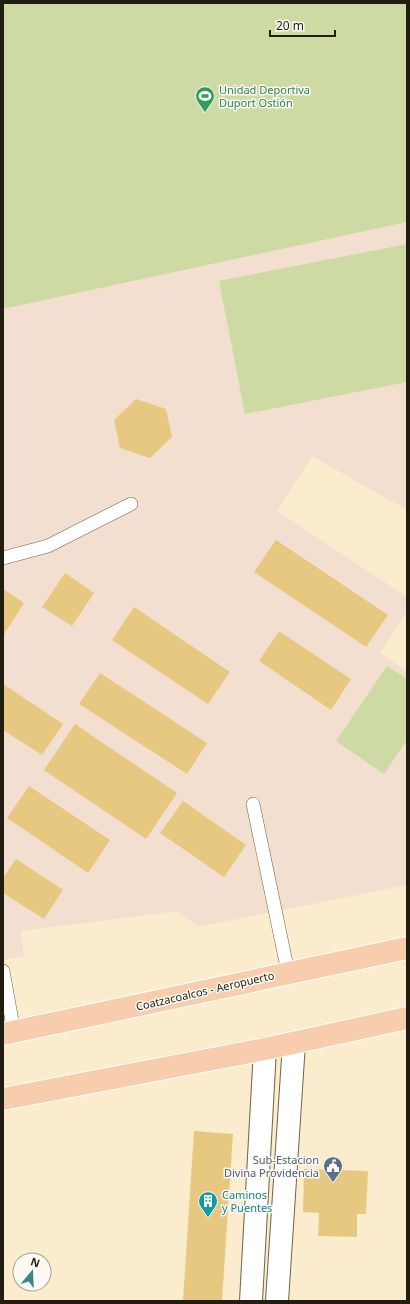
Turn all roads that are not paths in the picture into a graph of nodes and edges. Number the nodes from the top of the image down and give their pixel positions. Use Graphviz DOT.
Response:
graph roads {
  1 [pos="131,504"];
  2 [pos="3,558"];
  3 [pos="253,804"];
  4 [pos="407,948"];
  5 [pos="3,971"];
  6 [pos="288,972"];
  7 [pos="407,1018"];
  8 [pos="9,1033"];
  9 [pos="294,1043"];
  10 [pos="265,1049"];
  11 [pos="3,1099"];
  12 [pos="251,1301"];
  13 [pos="277,1301"];
  1 -- 2 [label="lane"];
  3 -- 6 [label="lane"];
  4 -- 6 [label="main road, Coatzacoalcos - Aeropuerto"];
  5 -- 8 [label="lane"];
  6 -- 8 [label="main road, Coatzacoalcos - Aeropuerto"];
  7 -- 9 [label="main road"];
  9 -- 10 [label="main road"];
  9 -- 13 [label="street"];
  10 -- 11 [label="main road"];
  10 -- 12 [label="street"];
}
